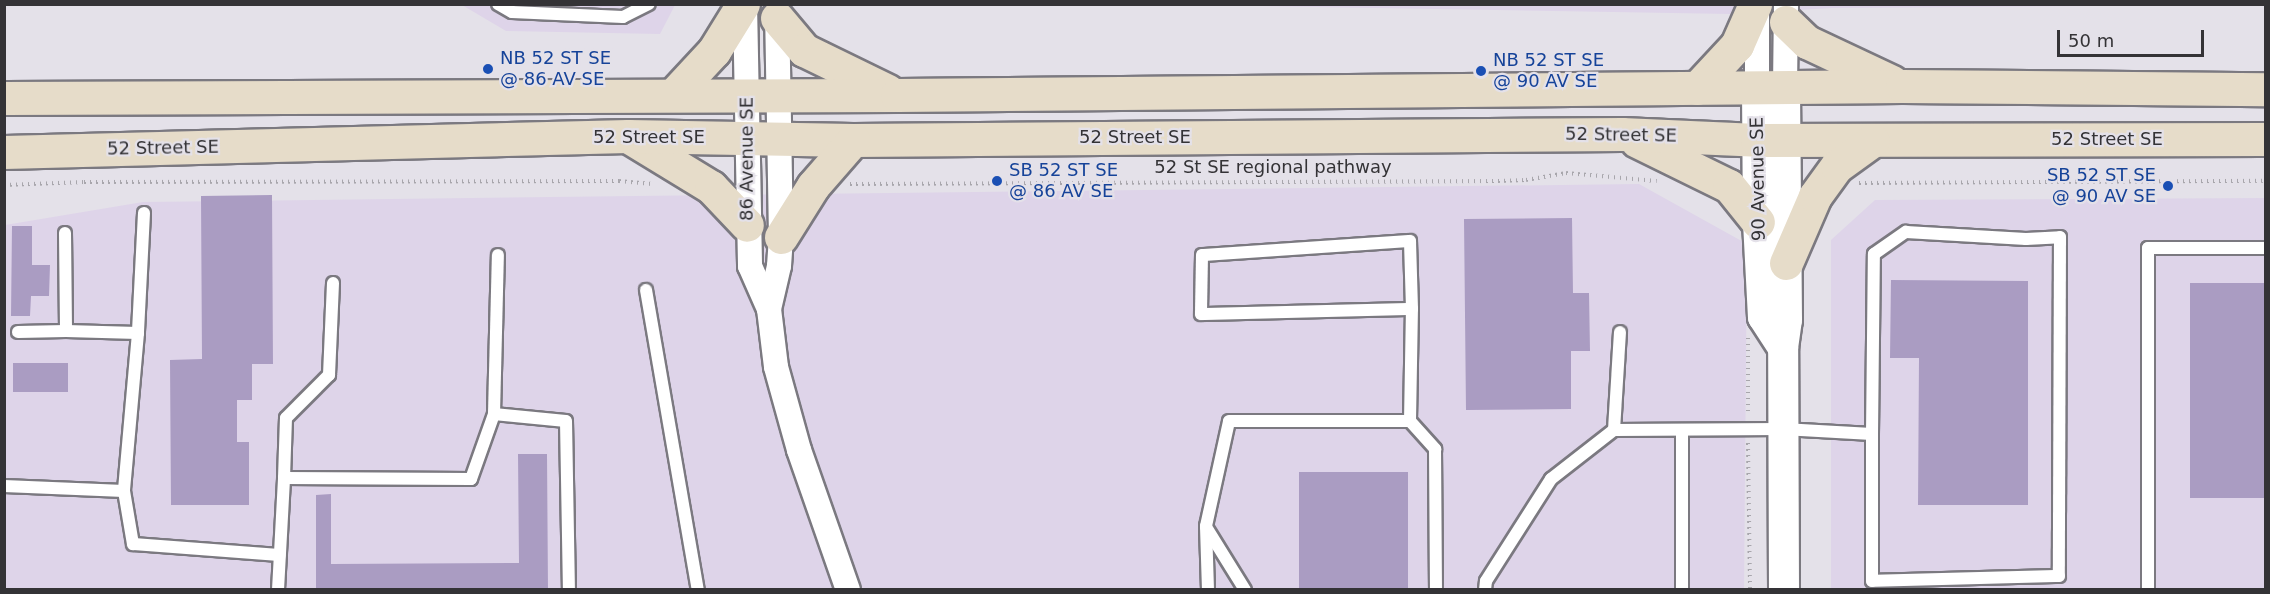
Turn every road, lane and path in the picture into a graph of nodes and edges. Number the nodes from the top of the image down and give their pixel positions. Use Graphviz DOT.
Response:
graph roads {
  1 [pos="498,4"];
  2 [pos="649,4"];
  3 [pos="744,4"];
  4 [pos="1756,4"];
  5 [pos="777,11"];
  6 [pos="1786,13"];
  7 [pos="1902,86"];
  8 [pos="1771,87"];
  9 [pos="1697,88"];
  10 [pos="2265,89"];
  11 [pos="674,94"];
  12 [pos="762,95"];
  13 [pos="897,95"];
  14 [pos="4,98"];
  15 [pos="1622,134"];
  16 [pos="628,136"];
  17 [pos="746,137"];
  18 [pos="778,137"];
  19 [pos="2265,139"];
  20 [pos="853,140"];
  21 [pos="1771,140"];
  22 [pos="1873,140"];
  23 [pos="4,152"];
  24 [pos="2265,181"];
  25 [pos="1660,182"];
  26 [pos="663,184"];
  27 [pos="4,185"];
  28 [pos="840,186"];
  29 [pos="1851,187"];
  30 [pos="144,213"];
  31 [pos="1758,222"];
  32 [pos="747,225"];
  33 [pos="65,233"];
  34 [pos="781,237"];
  35 [pos="2265,248"];
  36 [pos="498,255"];
  37 [pos="1786,263"];
  38 [pos="333,283"];
  39 [pos="646,290"];
  40 [pos="769,309"];
  41 [pos="1412,309"];
  42 [pos="1748,328"];
  43 [pos="66,330"];
  44 [pos="18,332"];
  45 [pos="1620,332"];
  46 [pos="138,333"];
  47 [pos="1783,348"];
  48 [pos="494,414"];
  49 [pos="1410,421"];
  50 [pos="1748,429"];
  51 [pos="1783,429"];
  52 [pos="1614,430"];
  53 [pos="1682,430"];
  54 [pos="1872,434"];
  55 [pos="284,478"];
  56 [pos="4,486"];
  57 [pos="124,491"];
  58 [pos="1206,526"];
  59 [pos="280,555"];
  60 [pos="1872,585"];
  61 [pos="278,590"];
  62 [pos="569,590"];
  63 [pos="698,590"];
  64 [pos="848,590"];
  65 [pos="1208,590"];
  66 [pos="1245,590"];
  67 [pos="1436,590"];
  68 [pos="1485,590"];
  69 [pos="1683,590"];
  70 [pos="1750,590"];
  71 [pos="1784,590"];
  72 [pos="2148,590"];
  1 -- 2 [label="lane"];
  3 -- 11 [label="main road"];
  3 -- 12 [label="street, 86 Avenue SE"];
  4 -- 8 [label="street, 90 Avenue SE"];
  4 -- 9 [label="main road"];
  5 -- 12 [label="street, 86 Avenue SE"];
  5 -- 13 [label="main road"];
  6 -- 7 [label="main road"];
  6 -- 8 [label="street, 90 Avenue SE"];
  7 -- 8 [label="main road"];
  7 -- 10 [label="main road"];
  8 -- 9 [label="main road"];
  8 -- 21 [label="street, 90 Avenue SE"];
  9 -- 13 [label="main road"];
  11 -- 12 [label="main road"];
  11 -- 14 [label="main road"];
  12 -- 13 [label="main road"];
  12 -- 17 [label="street, 86 Avenue SE"];
  12 -- 18 [label="street, 86 Avenue SE"];
  15 -- 20 [label="main road, 52 Street SE"];
  15 -- 21 [label="main road, 52 Street SE"];
  15 -- 31 [label="main road"];
  16 -- 17 [label="main road, 52 Street SE"];
  16 -- 23 [label="main road, 52 Street SE"];
  16 -- 32 [label="main road"];
  17 -- 18 [label="main road, 52 Street SE"];
  17 -- 32 [label="street, 86 Avenue SE"];
  18 -- 20 [label="main road, 52 Street SE"];
  18 -- 34 [label="street, 86 Avenue SE"];
  19 -- 22 [label="main road, 52 Street SE"];
  20 -- 34 [label="main road"];
  21 -- 22 [label="main road, 52 Street SE"];
  21 -- 31 [label="street, 90 Avenue SE"];
  21 -- 37 [label="street, 90 Avenue SE"];
  22 -- 37 [label="main road"];
  24 -- 29 [label="path"];
  25 -- 28 [label="path, 52 St SE regional pathway"];
  26 -- 27 [label="path"];
  30 -- 46 [label="lane"];
  31 -- 47 [label="street, 90 Avenue SE"];
  32 -- 40 [label="street, 86 Avenue SE"];
  33 -- 43 [label="lane"];
  34 -- 40 [label="street, 86 Avenue SE"];
  35 -- 72 [label="lane"];
  36 -- 48 [label="lane"];
  37 -- 47 [label="street, 90 Avenue SE"];
  38 -- 55 [label="lane"];
  39 -- 63 [label="lane"];
  40 -- 64 [label="street, 86 Avenue SE"];
  41 -- 41 [label="lane"];
  41 -- 49 [label="lane"];
  42 -- 50 [label="path"];
  43 -- 44 [label="lane"];
  43 -- 46 [label="lane"];
  45 -- 52 [label="lane"];
  46 -- 57 [label="lane"];
  47 -- 51 [label="street, 90 Avenue SE"];
  48 -- 55 [label="lane"];
  48 -- 62 [label="lane"];
  49 -- 58 [label="lane"];
  49 -- 67 [label="lane"];
  50 -- 51 [label="lane"];
  50 -- 53 [label="lane"];
  50 -- 70 [label="path"];
  51 -- 54 [label="lane"];
  51 -- 71 [label="street, 90 Avenue SE"];
  52 -- 53 [label="lane"];
  52 -- 68 [label="lane"];
  53 -- 69 [label="lane"];
  54 -- 60 [label="lane"];
  54 -- 60 [label="lane"];
  55 -- 59 [label="lane"];
  56 -- 57 [label="lane"];
  57 -- 59 [label="lane"];
  58 -- 65 [label="lane"];
  58 -- 66 [label="lane"];
  59 -- 61 [label="lane"];
}
